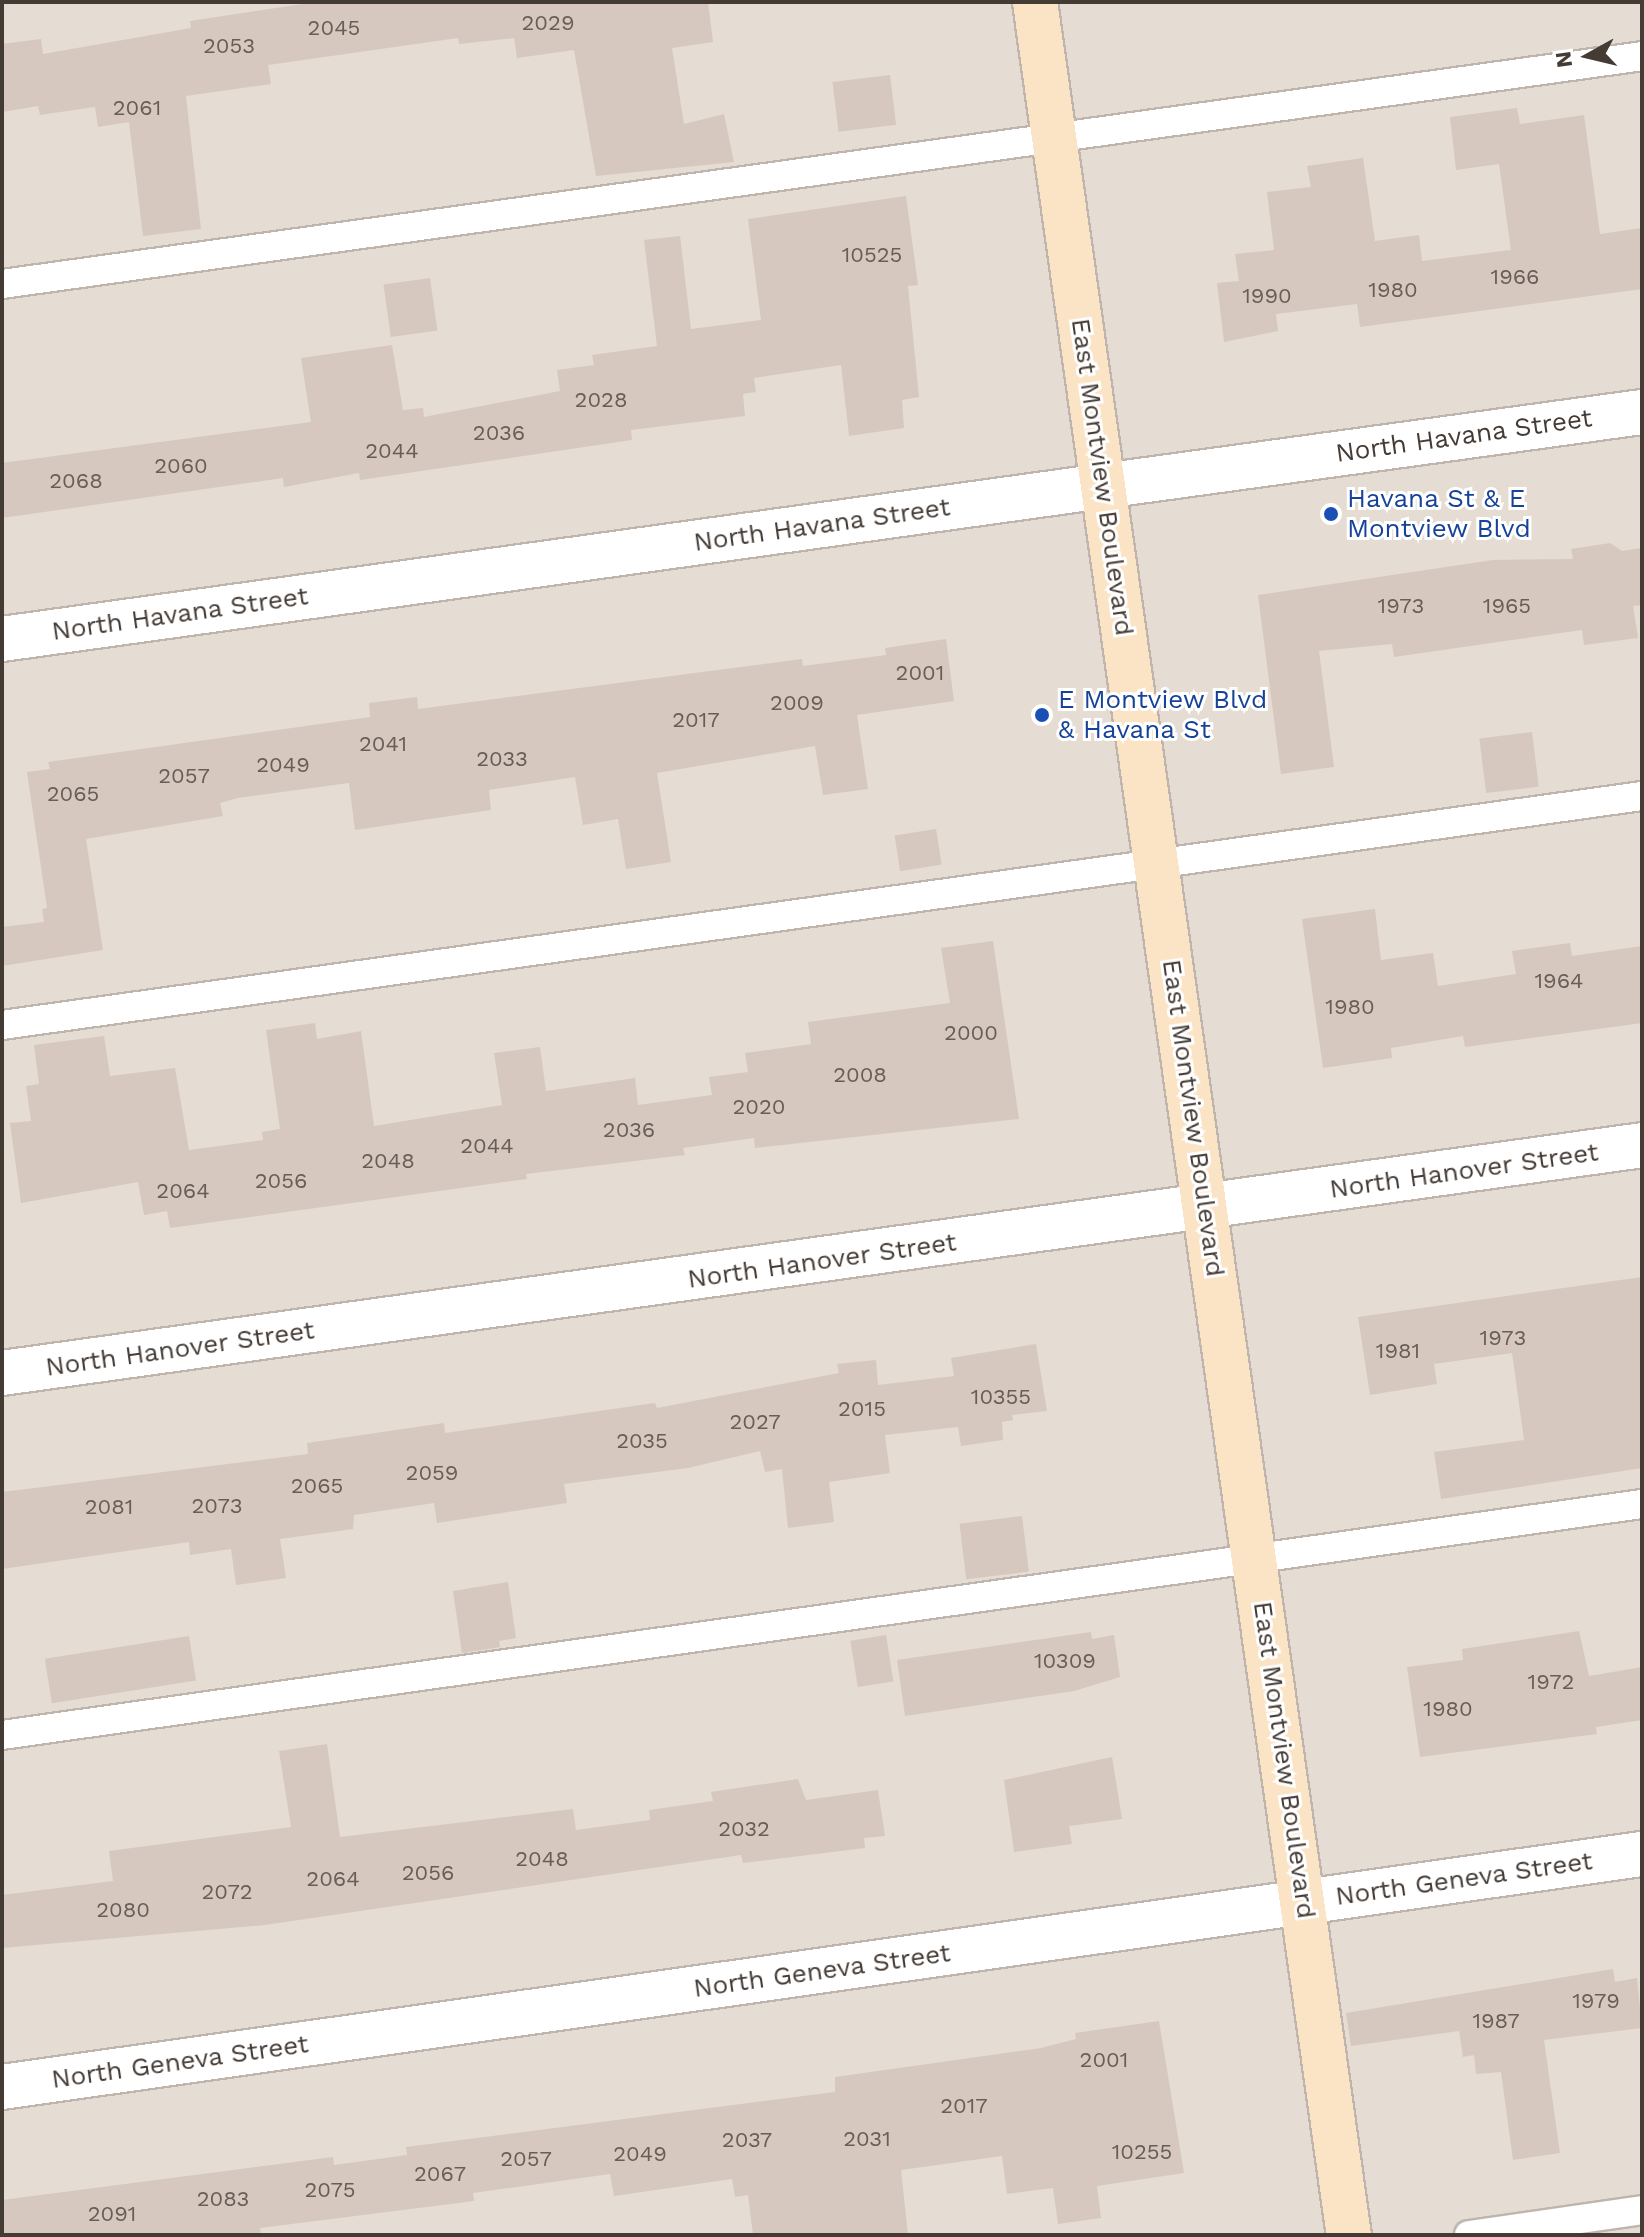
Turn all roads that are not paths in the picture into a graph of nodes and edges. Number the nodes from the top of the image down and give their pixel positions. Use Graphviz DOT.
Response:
graph roads {
  1 [pos="1035,2"];
  2 [pos="1642,56"];
  3 [pos="1054,136"];
  4 [pos="2,284"];
  5 [pos="1642,412"];
  6 [pos="1103,486"];
  7 [pos="2,639"];
  8 [pos="1642,796"];
  9 [pos="1156,861"];
  10 [pos="2,1025"];
  11 [pos="1642,1145"];
  12 [pos="1205,1208"];
  13 [pos="2,1373"];
  14 [pos="1642,1504"];
  15 [pos="1255,1558"];
  16 [pos="2,1735"];
  17 [pos="1642,1854"];
  18 [pos="1304,1902"];
  19 [pos="2,2087"];
  20 [pos="1642,2210"];
  21 [pos="1349,2235"];
  22 [pos="1469,2235"];
  1 -- 3 [label="main road, East Montview Boulevard"];
  2 -- 3 [label="lane"];
  3 -- 4 [label="lane"];
  3 -- 6 [label="main road, East Montview Boulevard"];
  5 -- 6 [label="street, North Havana Street"];
  6 -- 7 [label="street, North Havana Street"];
  6 -- 9 [label="main road, East Montview Boulevard"];
  8 -- 9 [label="lane"];
  9 -- 10 [label="lane"];
  9 -- 12 [label="main road, East Montview Boulevard"];
  11 -- 12 [label="street, North Hanover Street"];
  12 -- 13 [label="street, North Hanover Street"];
  12 -- 15 [label="main road, East Montview Boulevard"];
  14 -- 15 [label="lane"];
  15 -- 16 [label="lane"];
  15 -- 18 [label="main road, East Montview Boulevard"];
  17 -- 18 [label="street, North Geneva Street"];
  18 -- 19 [label="street, North Geneva Street"];
  18 -- 21 [label="main road, East Montview Boulevard"];
  20 -- 22 [label="lane"];
}
